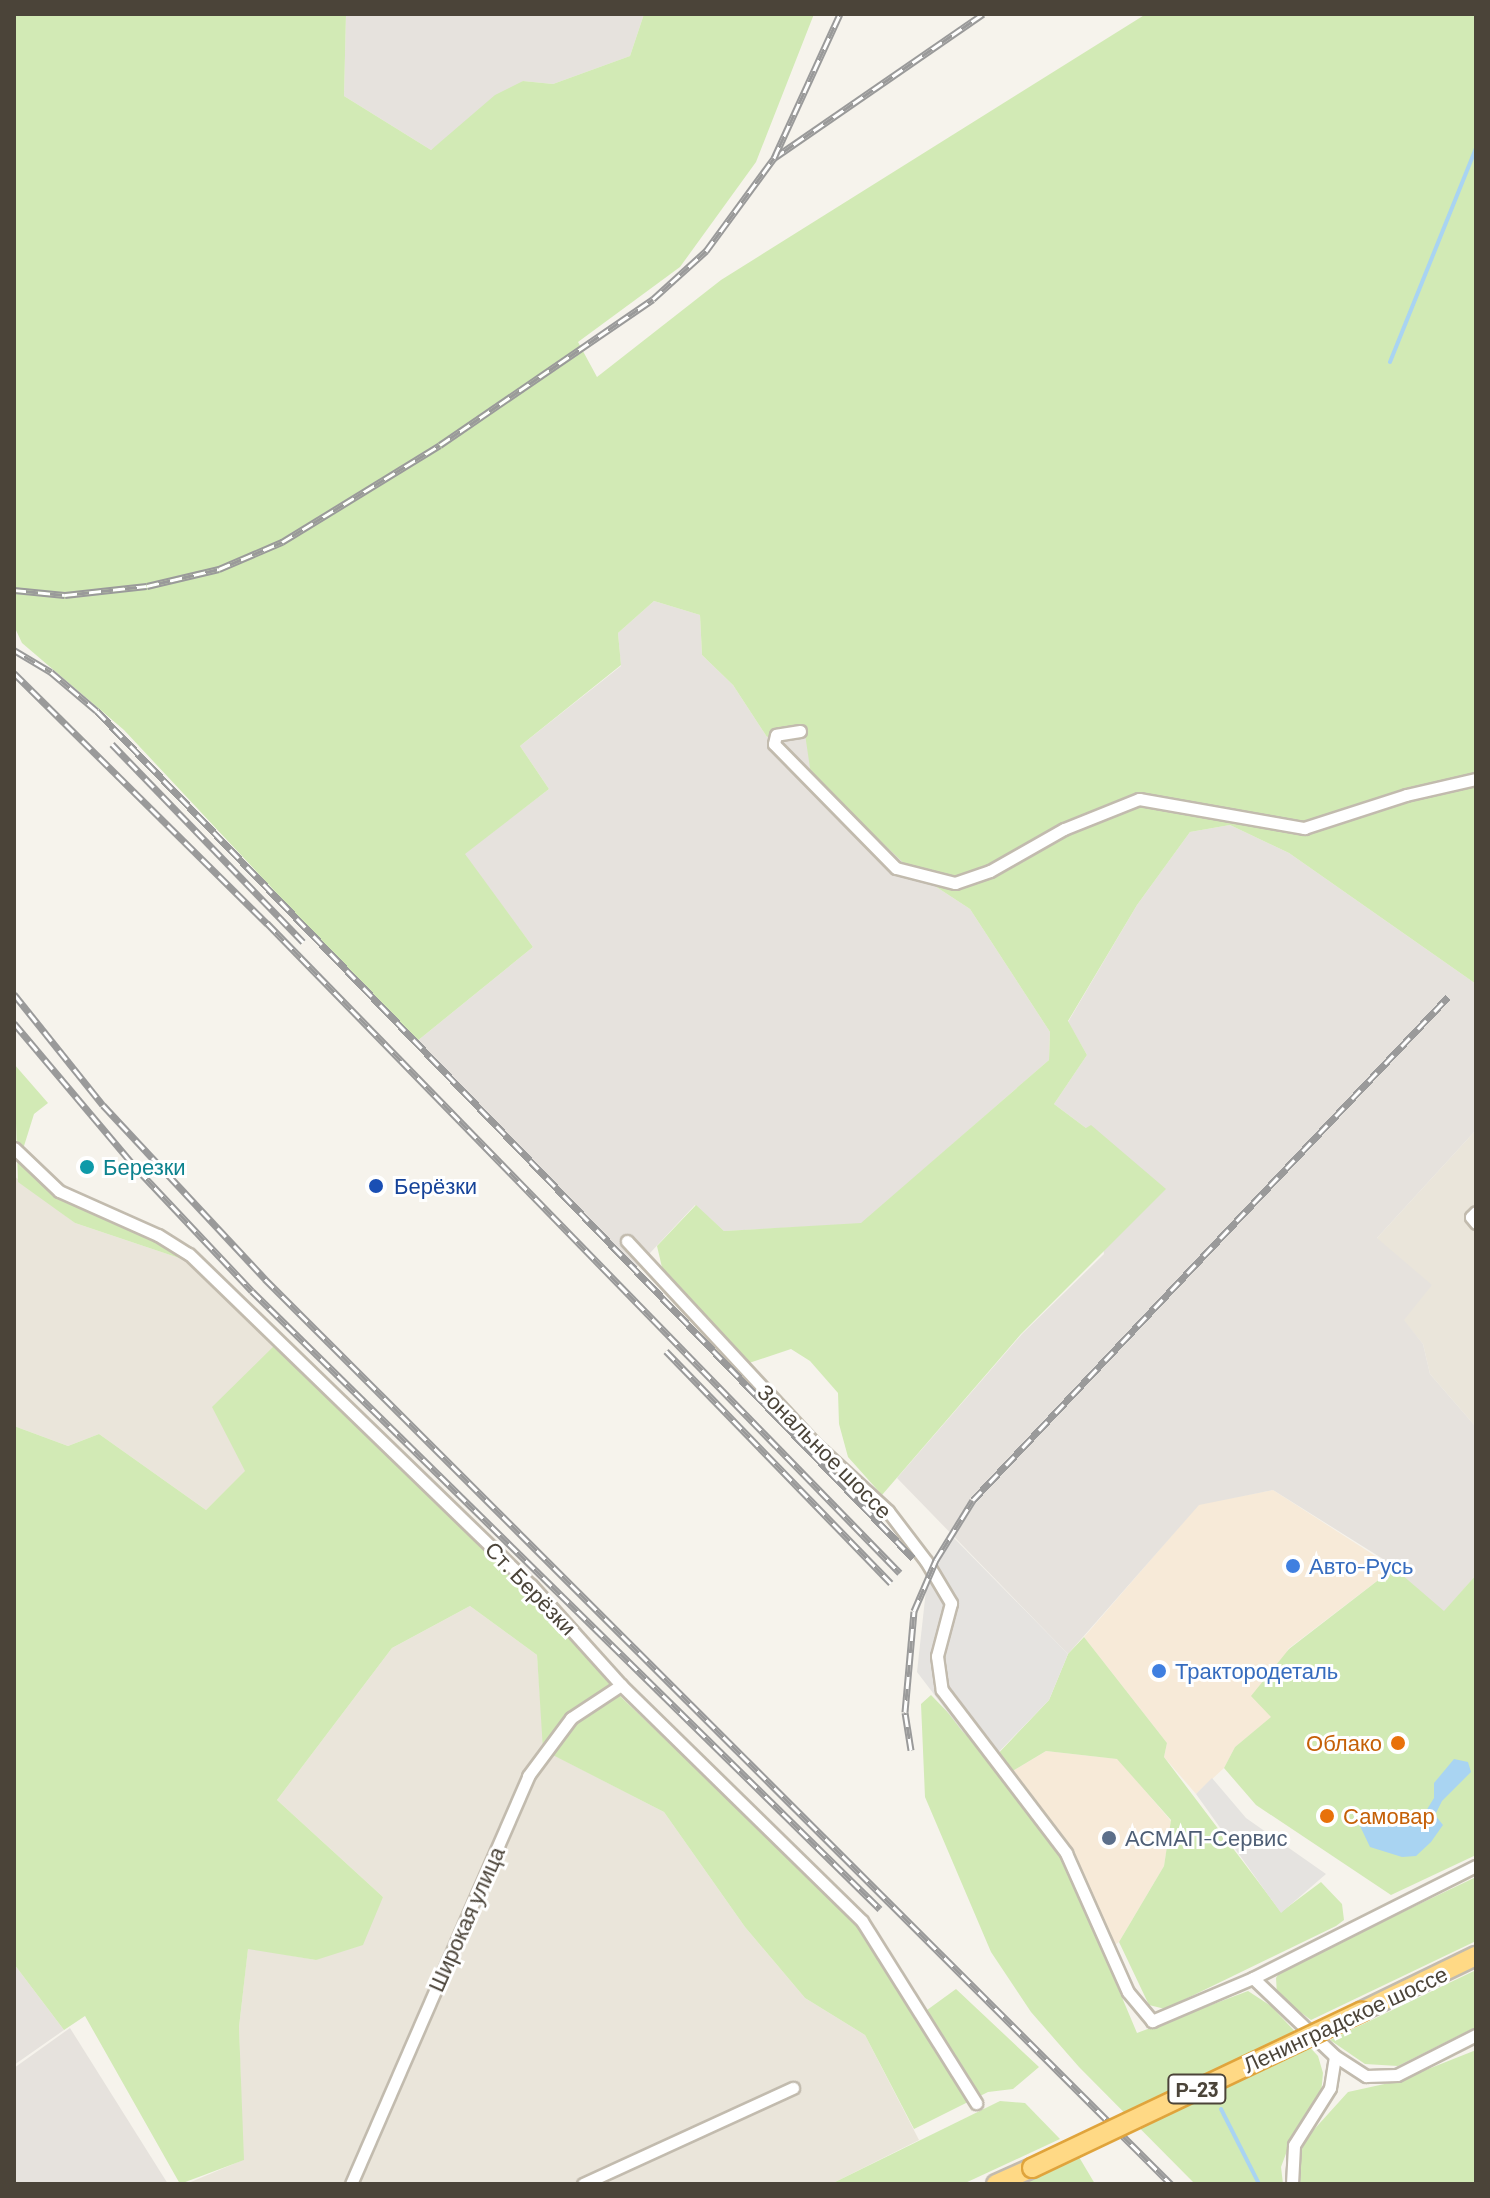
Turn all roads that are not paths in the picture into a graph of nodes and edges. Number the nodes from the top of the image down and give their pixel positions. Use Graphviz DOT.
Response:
graph roads {
  1 [pos="800,731"];
  2 [pos="1476,779"];
  3 [pos="14,1148"];
  4 [pos="1476,1212"];
  5 [pos="1476,1223"];
  6 [pos="627,1241"];
  7 [pos="621,1685"];
  8 [pos="1476,1866"];
  9 [pos="1476,1956"];
  10 [pos="1253,1978"];
  11 [pos="1476,2035"];
  12 [pos="1335,2056"];
  13 [pos="793,2088"];
  14 [pos="976,2103"];
  15 [pos="351,2184"];
  16 [pos="583,2184"];
  17 [pos="996,2184"];
  18 [pos="1292,2184"];
  1 -- 2 [label="street"];
  3 -- 7 [label="street, Ст. Берёзки"];
  4 -- 5 [label="street"];
  6 -- 10 [label="street, Зональное шоссе"];
  7 -- 14 [label="street, Ст. Берёзки"];
  7 -- 15 [label="street, Широкая улица"];
  8 -- 10 [label="street"];
  9 -- 17 [label="highway, Ленинградское шоссе / Р-23, bridge"];
  10 -- 12 [label="street"];
  11 -- 12 [label="street"];
  12 -- 18 [label="street"];
  13 -- 16 [label="street"];
}
